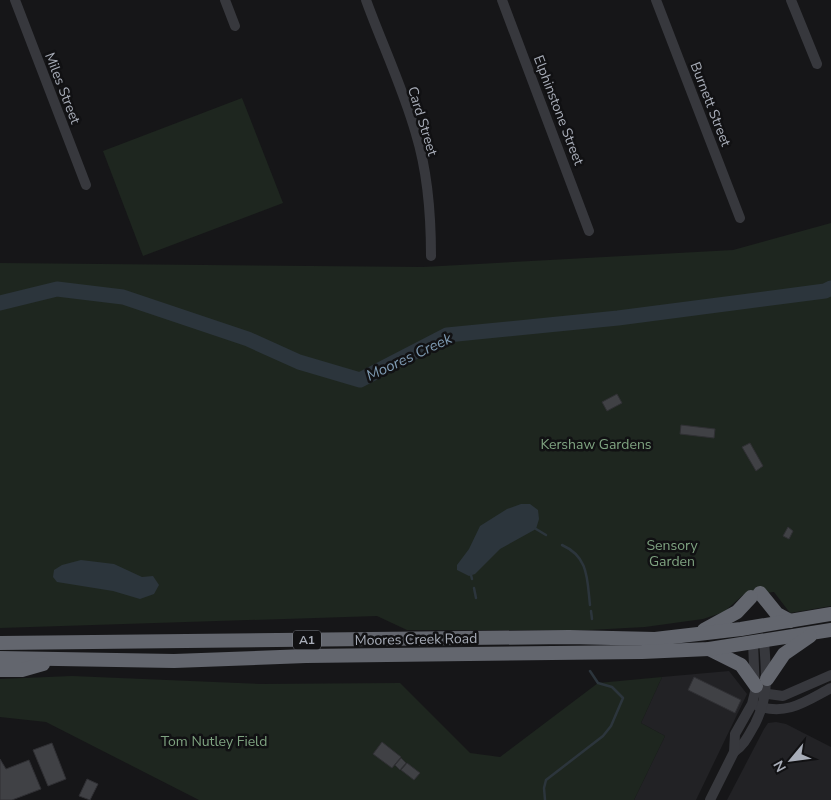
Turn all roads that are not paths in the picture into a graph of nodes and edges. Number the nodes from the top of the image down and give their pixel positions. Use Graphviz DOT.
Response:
graph roads {
  1 [pos="15,0"];
  2 [pos="225,0"];
  3 [pos="366,0"];
  4 [pos="502,0"];
  5 [pos="656,0"];
  6 [pos="791,0"];
  7 [pos="235,26"];
  8 [pos="817,64"];
  9 [pos="86,185"];
  10 [pos="740,218"];
  11 [pos="590,231"];
  12 [pos="431,256"];
  13 [pos="831,614"];
  14 [pos="790,621"];
  15 [pos="831,630"];
  16 [pos="815,633"];
  17 [pos="758,634"];
  18 [pos="694,635"];
  19 [pos="0,643"];
  20 [pos="709,649"];
  21 [pos="0,658"];
  22 [pos="56,660"];
  23 [pos="0,670"];
  24 [pos="831,675"];
  25 [pos="761,688"];
  26 [pos="831,688"];
  27 [pos="752,704"];
  28 [pos="763,708"];
  29 [pos="734,752"];
  30 [pos="710,800"];
  1 -- 9 [label="street, Miles Street"];
  2 -- 7 [label="street"];
  3 -- 12 [label="street, Card Street"];
  4 -- 11 [label="street, Elphinstone Street"];
  5 -- 10 [label="street, Burnett Street"];
  6 -- 8 [label="street"];
  13 -- 14 [label="highway, Moores Creek Road / A1"];
  14 -- 17 [label="highway, Moores Creek Road / A1"];
  14 -- 18 [label="highway"];
  15 -- 16 [label="highway, Moores Creek Road / A1"];
  16 -- 17 [label="highway, Moores Creek Road / A1"];
  16 -- 25 [label="highway"];
  17 -- 18 [label="highway, Moores Creek Road / A1"];
  17 -- 20 [label="highway, Moores Creek Road / A1"];
  17 -- 25 [label="street"];
  18 -- 19 [label="highway, Moores Creek Road / A1"];
  20 -- 22 [label="highway, Moores Creek Road / A1"];
  20 -- 25 [label="highway"];
  21 -- 22 [label="highway, Moores Creek Road / A1"];
  22 -- 23 [label="highway"];
  24 -- 25 [label="street"];
  25 -- 27 [label="street"];
  25 -- 28 [label="street"];
  26 -- 28 [label="street"];
  27 -- 28 [label="street"];
  27 -- 29 [label="street"];
  28 -- 29 [label="street"];
  29 -- 30 [label="street"];
}
